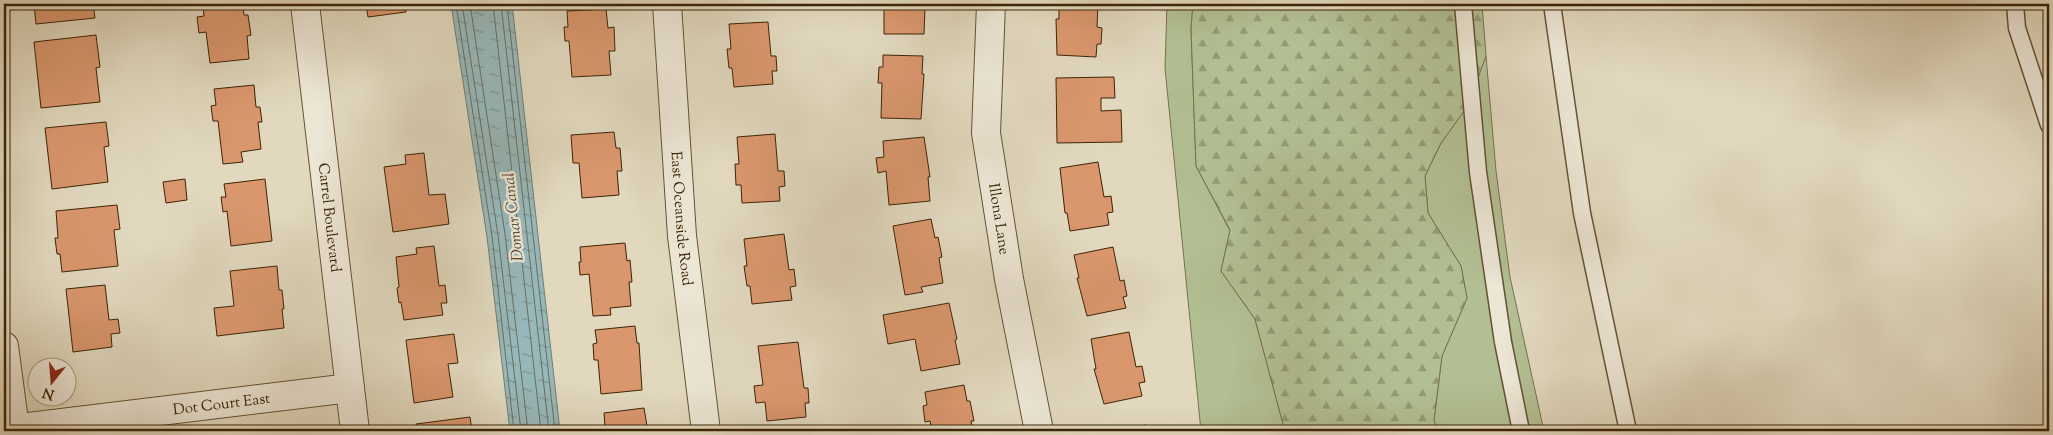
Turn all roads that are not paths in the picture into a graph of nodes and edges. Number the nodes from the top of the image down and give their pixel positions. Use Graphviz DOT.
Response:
graph roads {
  1 [pos="304,4"];
  2 [pos="667,4"];
  3 [pos="991,4"];
  4 [pos="1463,4"];
  5 [pos="1552,4"];
  6 [pos="2014,4"];
  7 [pos="2049,125"];
  8 [pos="4,346"];
  9 [pos="350,388"];
  10 [pos="9,430"];
  11 [pos="355,431"];
  12 [pos="706,431"];
  13 [pos="1039,431"];
  14 [pos="1521,431"];
  15 [pos="1628,431"];
  1 -- 9 [label="street, Carrel Boulevard"];
  2 -- 12 [label="street, East Oceanside Road"];
  3 -- 13 [label="street, Illona Lane"];
  4 -- 14 [label="lane"];
  5 -- 15 [label="lane"];
  6 -- 7 [label="lane"];
  8 -- 10 [label="street"];
  9 -- 10 [label="street, Dot Court East"];
  9 -- 11 [label="street, Carrel Boulevard"];
}
